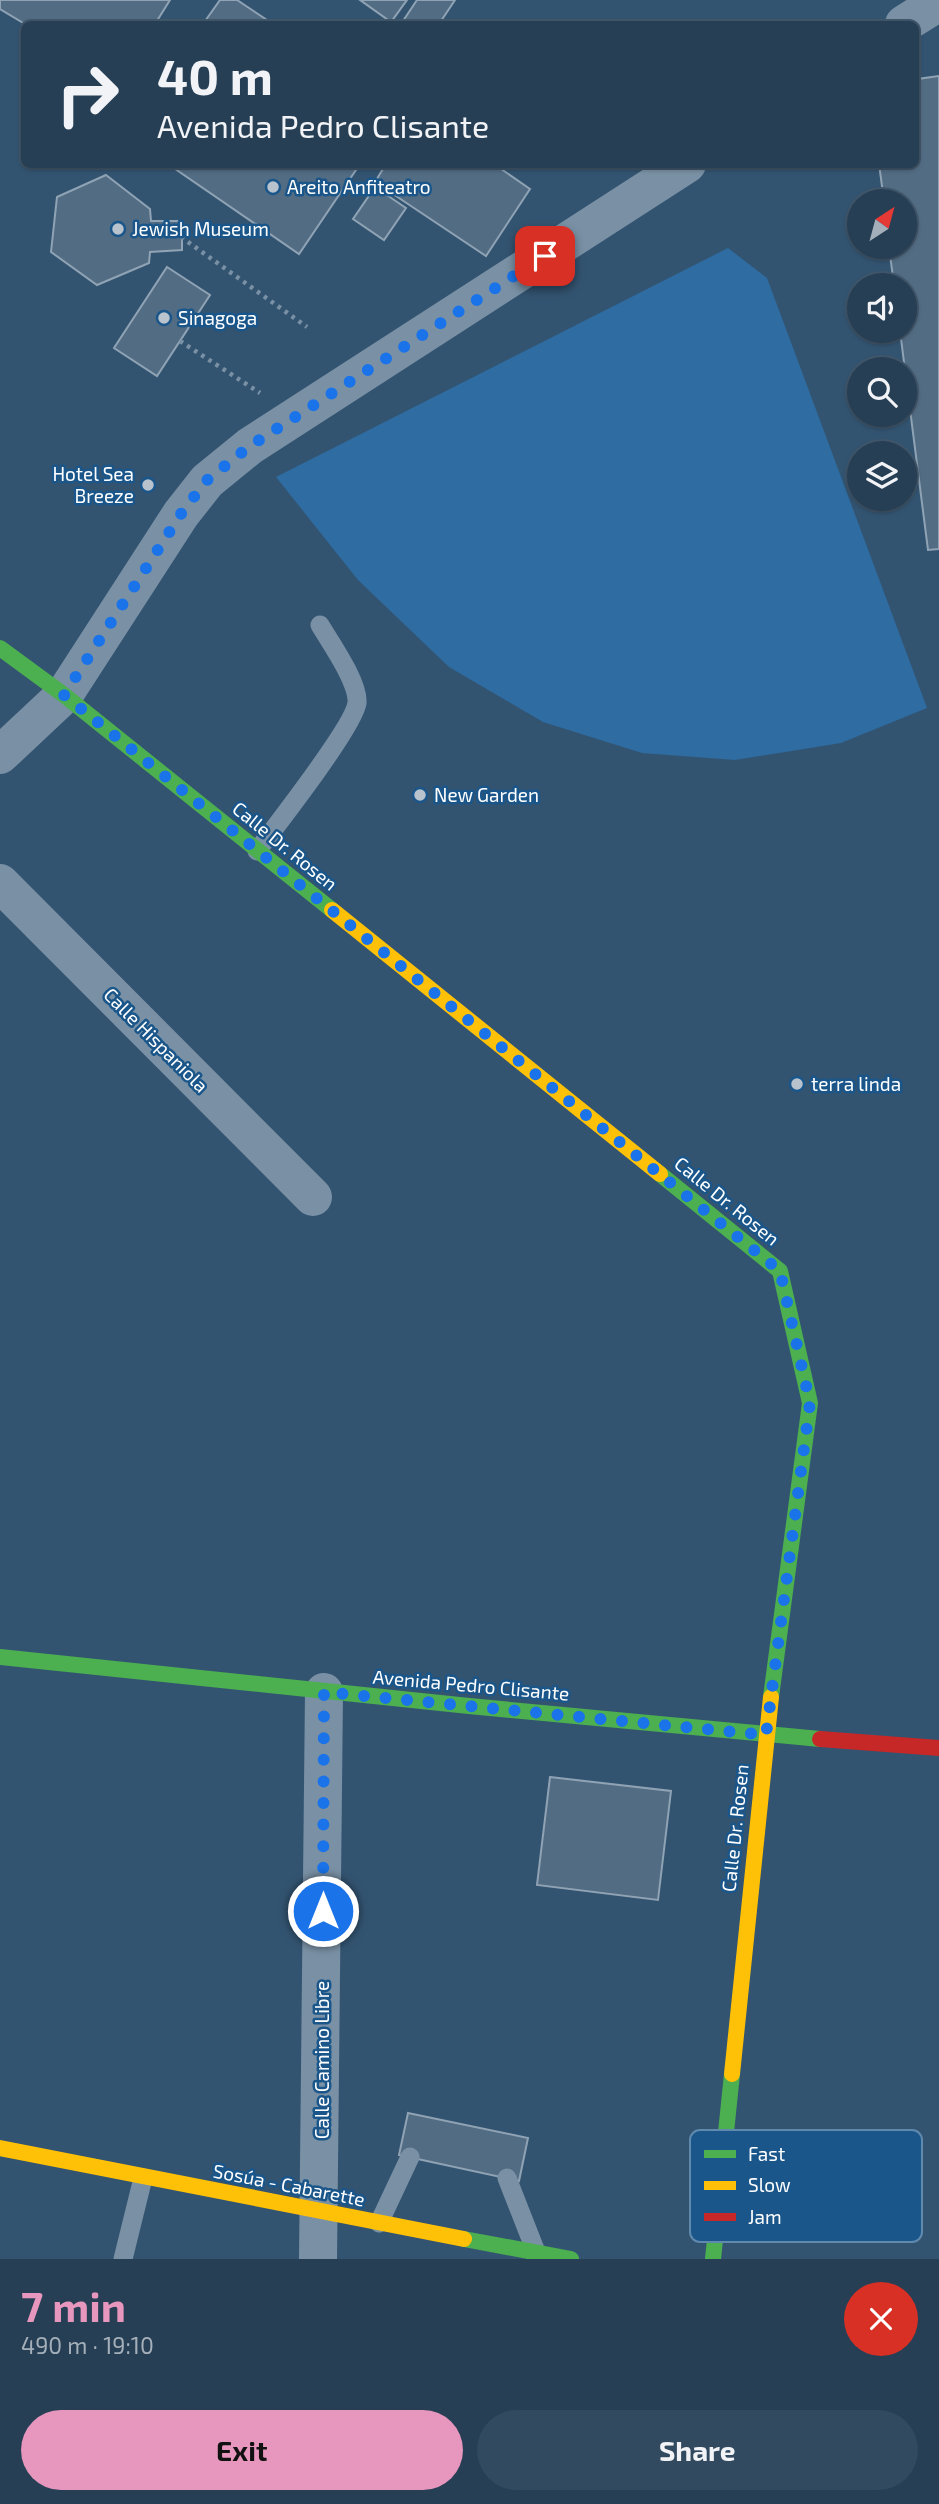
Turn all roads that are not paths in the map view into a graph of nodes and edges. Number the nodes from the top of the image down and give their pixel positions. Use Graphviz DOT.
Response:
graph roads {
  1 [pos="939,2"];
  2 [pos="909,21"];
  3 [pos="681,168"];
  4 [pos="320,625"];
  5 [pos="0,648"];
  6 [pos="64,695"];
  7 [pos="0,755"];
  8 [pos="257,851"];
  9 [pos="0,883"];
  10 [pos="313,1197"];
  11 [pos="0,1657"];
  12 [pos="324,1692"];
  13 [pos="766,1735"];
  14 [pos="939,1748"];
  15 [pos="726,2130"];
  16 [pos="0,2148"];
  17 [pos="410,2157"];
  18 [pos="143,2178"];
  19 [pos="507,2178"];
  20 [pos="320,2212"];
  21 [pos="379,2223"];
  22 [pos="536,2252"];
  23 [pos="122,2259"];
  24 [pos="318,2259"];
  25 [pos="571,2259"];
  1 -- 2 [label="street"];
  3 -- 6 [label="street"];
  4 -- 8 [label="lane"];
  5 -- 6 [label="street, Calle Dr. Rosen"];
  6 -- 7 [label="street"];
  6 -- 8 [label="street, Calle Dr. Rosen"];
  8 -- 13 [label="street, Calle Dr. Rosen"];
  9 -- 10 [label="street, Calle Hispaniola"];
  11 -- 12 [label="street, Avenida Pedro Clisante"];
  12 -- 13 [label="street, Avenida Pedro Clisante"];
  12 -- 20 [label="street, Calle Camino Libre"];
  13 -- 14 [label="street, Avenida Pedro Clisante"];
  13 -- 15 [label="street, Calle Dr. Rosen"];
  16 -- 18 [label="street, Sosúa - Cabarette"];
  17 -- 21 [label="lane"];
  18 -- 20 [label="street, Sosúa - Cabarette"];
  18 -- 23 [label="lane"];
  19 -- 22 [label="lane"];
  20 -- 21 [label="street, Sosúa - Cabarette"];
  20 -- 24 [label="street, Calle Camino Libre"];
  21 -- 22 [label="street, Sosúa - Cabarette"];
  22 -- 25 [label="street, Sosúa - Cabarette"];
}
